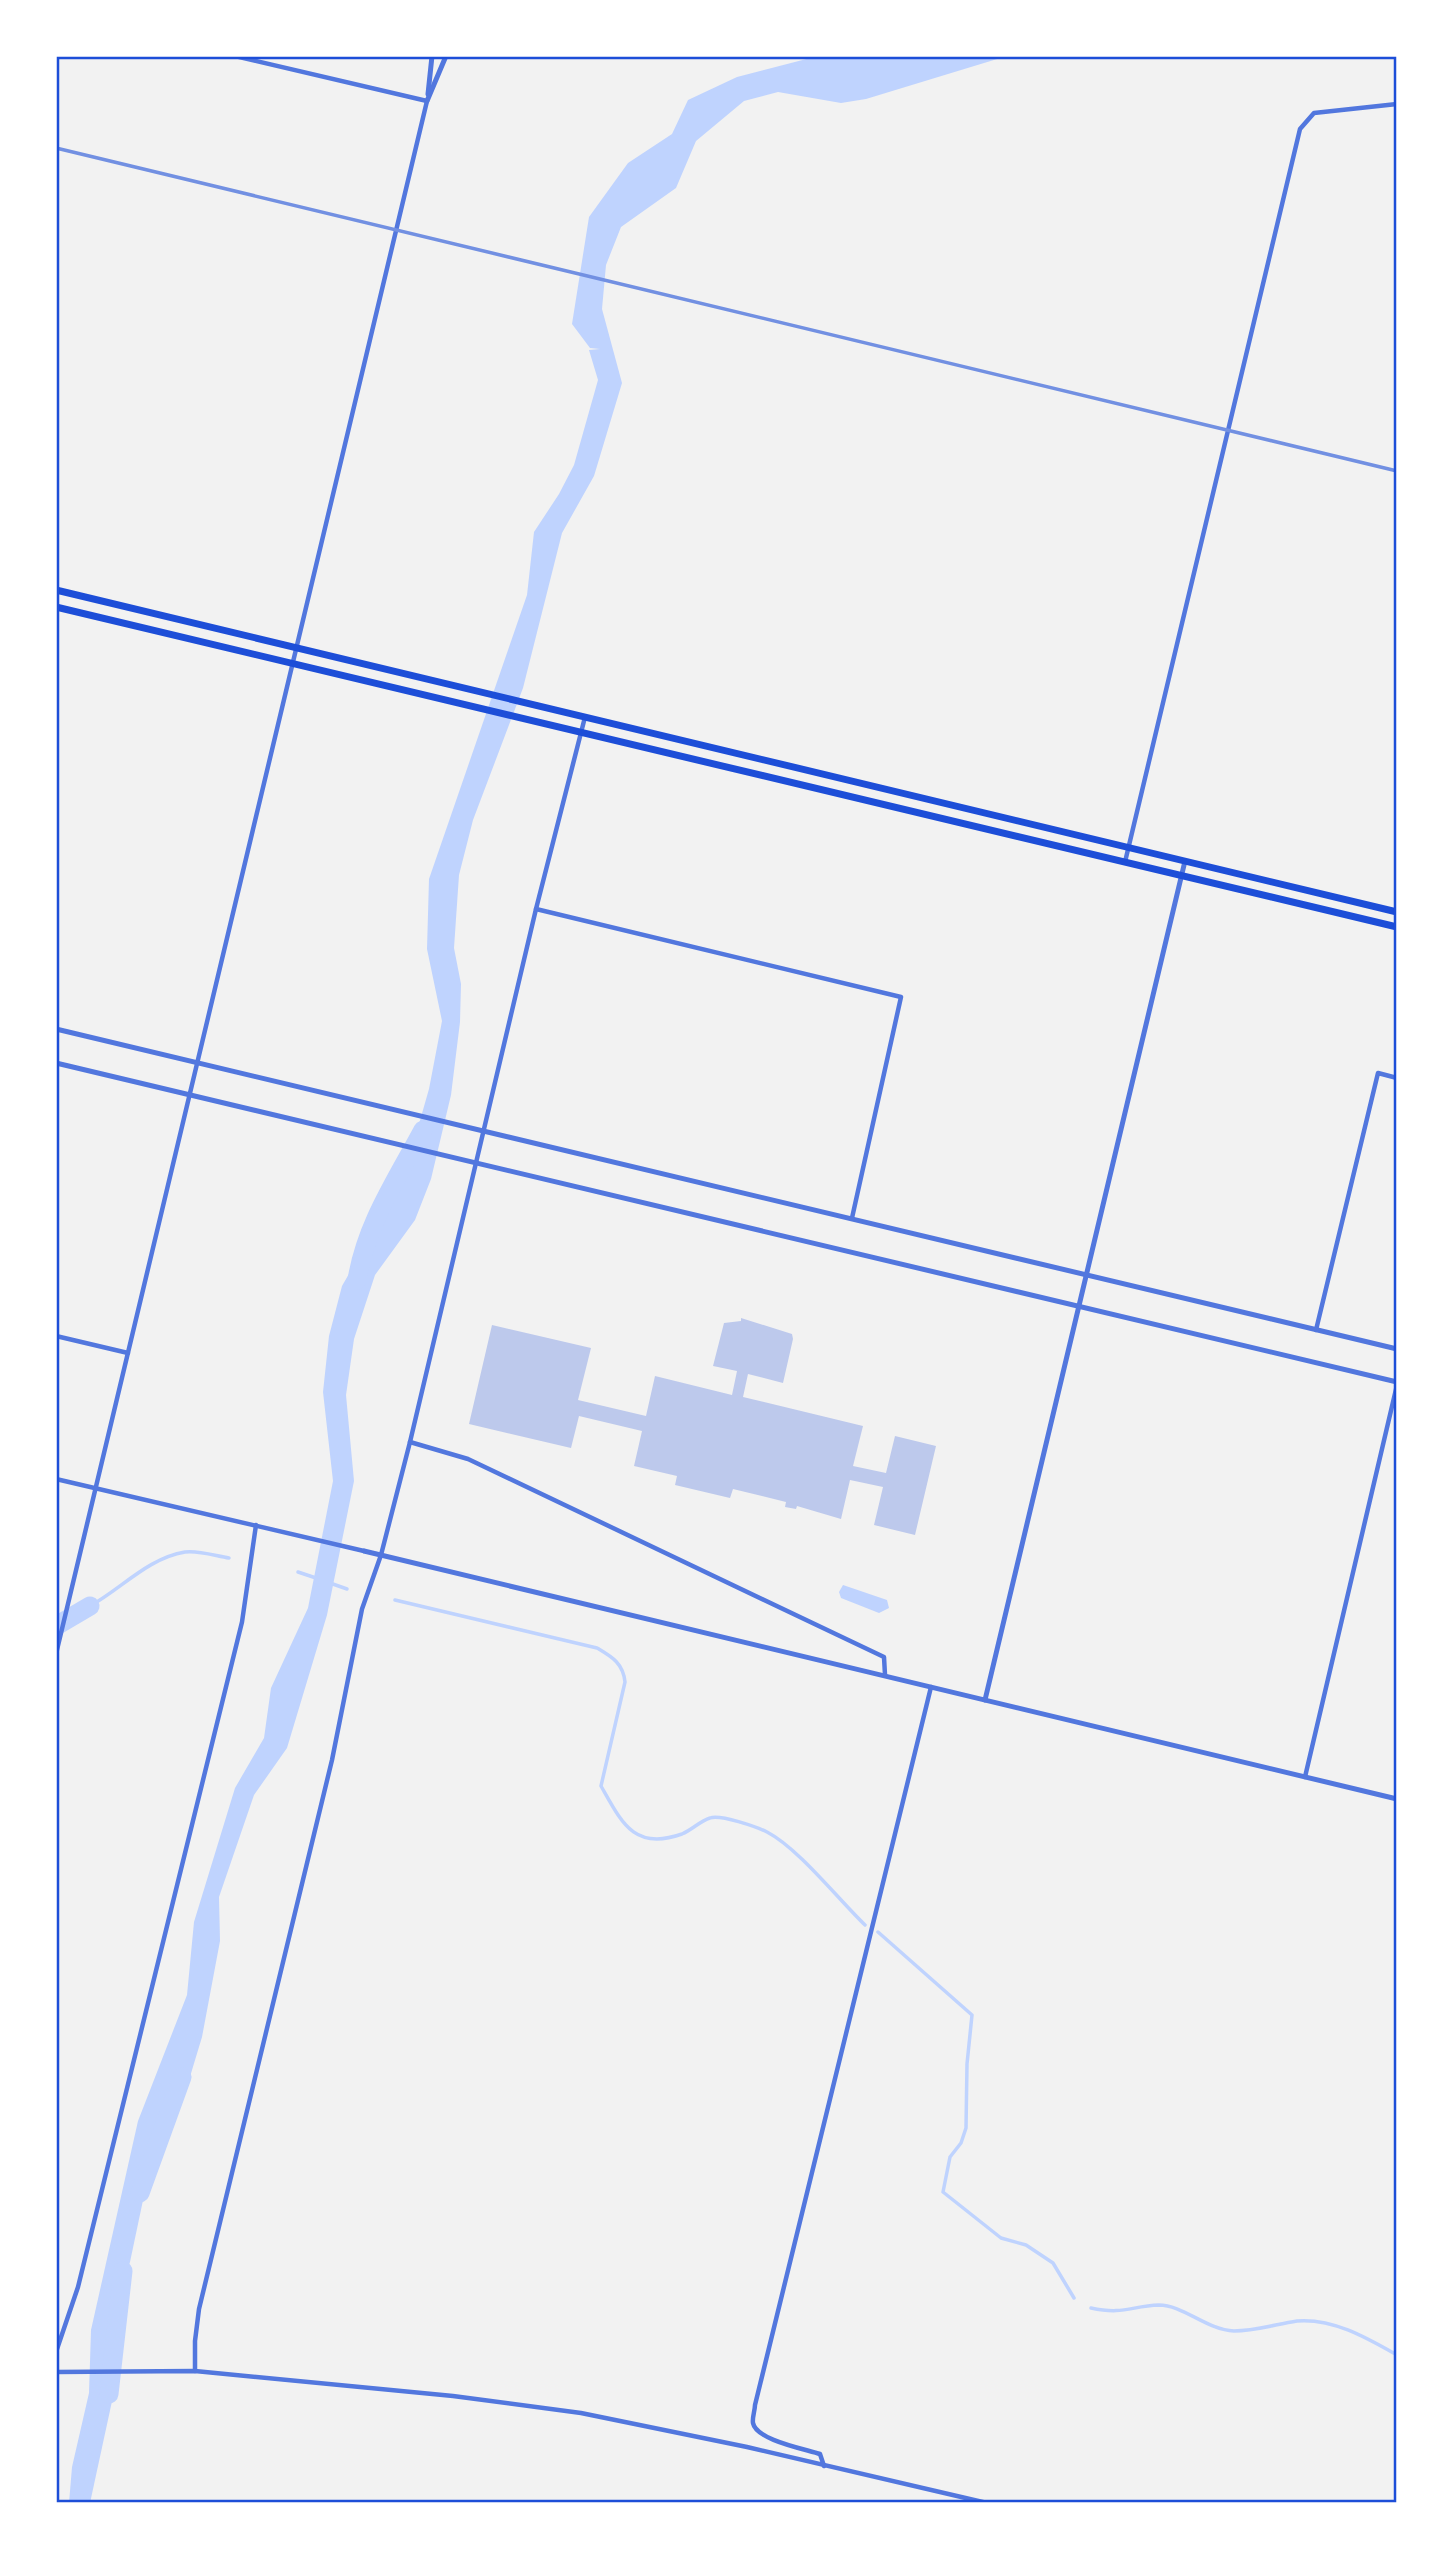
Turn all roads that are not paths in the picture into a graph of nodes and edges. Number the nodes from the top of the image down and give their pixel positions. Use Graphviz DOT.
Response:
graph roads {
  1 [pos="235,56"];
  2 [pos="432,56"];
  3 [pos="446,56"];
  4 [pos="427,101"];
  5 [pos="1397,104"];
  6 [pos="56,590"];
  7 [pos="56,607"];
  8 [pos="297,648"];
  9 [pos="293,663"];
  10 [pos="585,717"];
  11 [pos="581,732"];
  12 [pos="1128,847"];
  13 [pos="1185,861"];
  14 [pos="1125,862"];
  15 [pos="1182,876"];
  16 [pos="536,909"];
  17 [pos="1397,912"];
  18 [pos="1397,926"];
  19 [pos="56,1029"];
  20 [pos="198,1062"];
  21 [pos="56,1063"];
  22 [pos="1397,1077"];
  23 [pos="190,1095"];
  24 [pos="484,1130"];
  25 [pos="477,1164"];
  26 [pos="852,1218"];
  27 [pos="1087,1275"];
  28 [pos="1080,1308"];
  29 [pos="1316,1329"];
  30 [pos="56,1336"];
  31 [pos="1397,1349"];
  32 [pos="128,1353"];
  33 [pos="1397,1384"];
  34 [pos="410,1442"];
  35 [pos="56,1479"];
  36 [pos="96,1488"];
  37 [pos="256,1525"];
  38 [pos="364,1551"];
  39 [pos="381,1555"];
  40 [pos="56,1654"];
  41 [pos="885,1675"];
  42 [pos="931,1687"];
  43 [pos="985,1700"];
  44 [pos="1305,1777"];
  45 [pos="1397,1798"];
  46 [pos="56,2352"];
  47 [pos="195,2371"];
  48 [pos="56,2372"];
  49 [pos="824,2466"];
  50 [pos="987,2503"];
  1 -- 4 [label="street"];
  2 -- 4 [label="street"];
  3 -- 4 [label="street"];
  4 -- 8 [label="street"];
  5 -- 12 [label="street"];
  6 -- 8 [label="highway"];
  7 -- 9 [label="highway"];
  8 -- 9 [label="street"];
  8 -- 10 [label="highway"];
  9 -- 11 [label="highway"];
  9 -- 20 [label="street"];
  10 -- 11 [label="street"];
  10 -- 12 [label="highway"];
  11 -- 14 [label="highway"];
  11 -- 16 [label="street"];
  12 -- 13 [label="highway"];
  12 -- 14 [label="street"];
  13 -- 15 [label="street"];
  13 -- 17 [label="highway"];
  14 -- 15 [label="highway"];
  15 -- 18 [label="highway"];
  15 -- 27 [label="street"];
  16 -- 24 [label="street"];
  16 -- 26 [label="street"];
  19 -- 20 [label="street"];
  20 -- 23 [label="street"];
  20 -- 24 [label="street"];
  21 -- 23 [label="street"];
  22 -- 29 [label="street"];
  23 -- 25 [label="street"];
  23 -- 32 [label="street"];
  24 -- 25 [label="street"];
  24 -- 26 [label="street"];
  25 -- 28 [label="street"];
  25 -- 34 [label="street"];
  26 -- 27 [label="street"];
  27 -- 28 [label="street"];
  27 -- 29 [label="street"];
  28 -- 33 [label="street"];
  28 -- 43 [label="street"];
  29 -- 31 [label="street"];
  30 -- 32 [label="street"];
  32 -- 36 [label="street"];
  33 -- 44 [label="street"];
  34 -- 39 [label="street"];
  34 -- 41 [label="street"];
  35 -- 36 [label="street"];
  36 -- 37 [label="street"];
  36 -- 40 [label="street"];
  37 -- 38 [label="street"];
  37 -- 46 [label="street"];
  38 -- 39 [label="street"];
  39 -- 41 [label="street"];
  39 -- 47 [label="street"];
  41 -- 42 [label="street"];
  42 -- 43 [label="street"];
  42 -- 49 [label="street"];
  43 -- 44 [label="street"];
  44 -- 45 [label="street"];
  47 -- 48 [label="street"];
  47 -- 49 [label="street"];
  49 -- 50 [label="street"];
}
